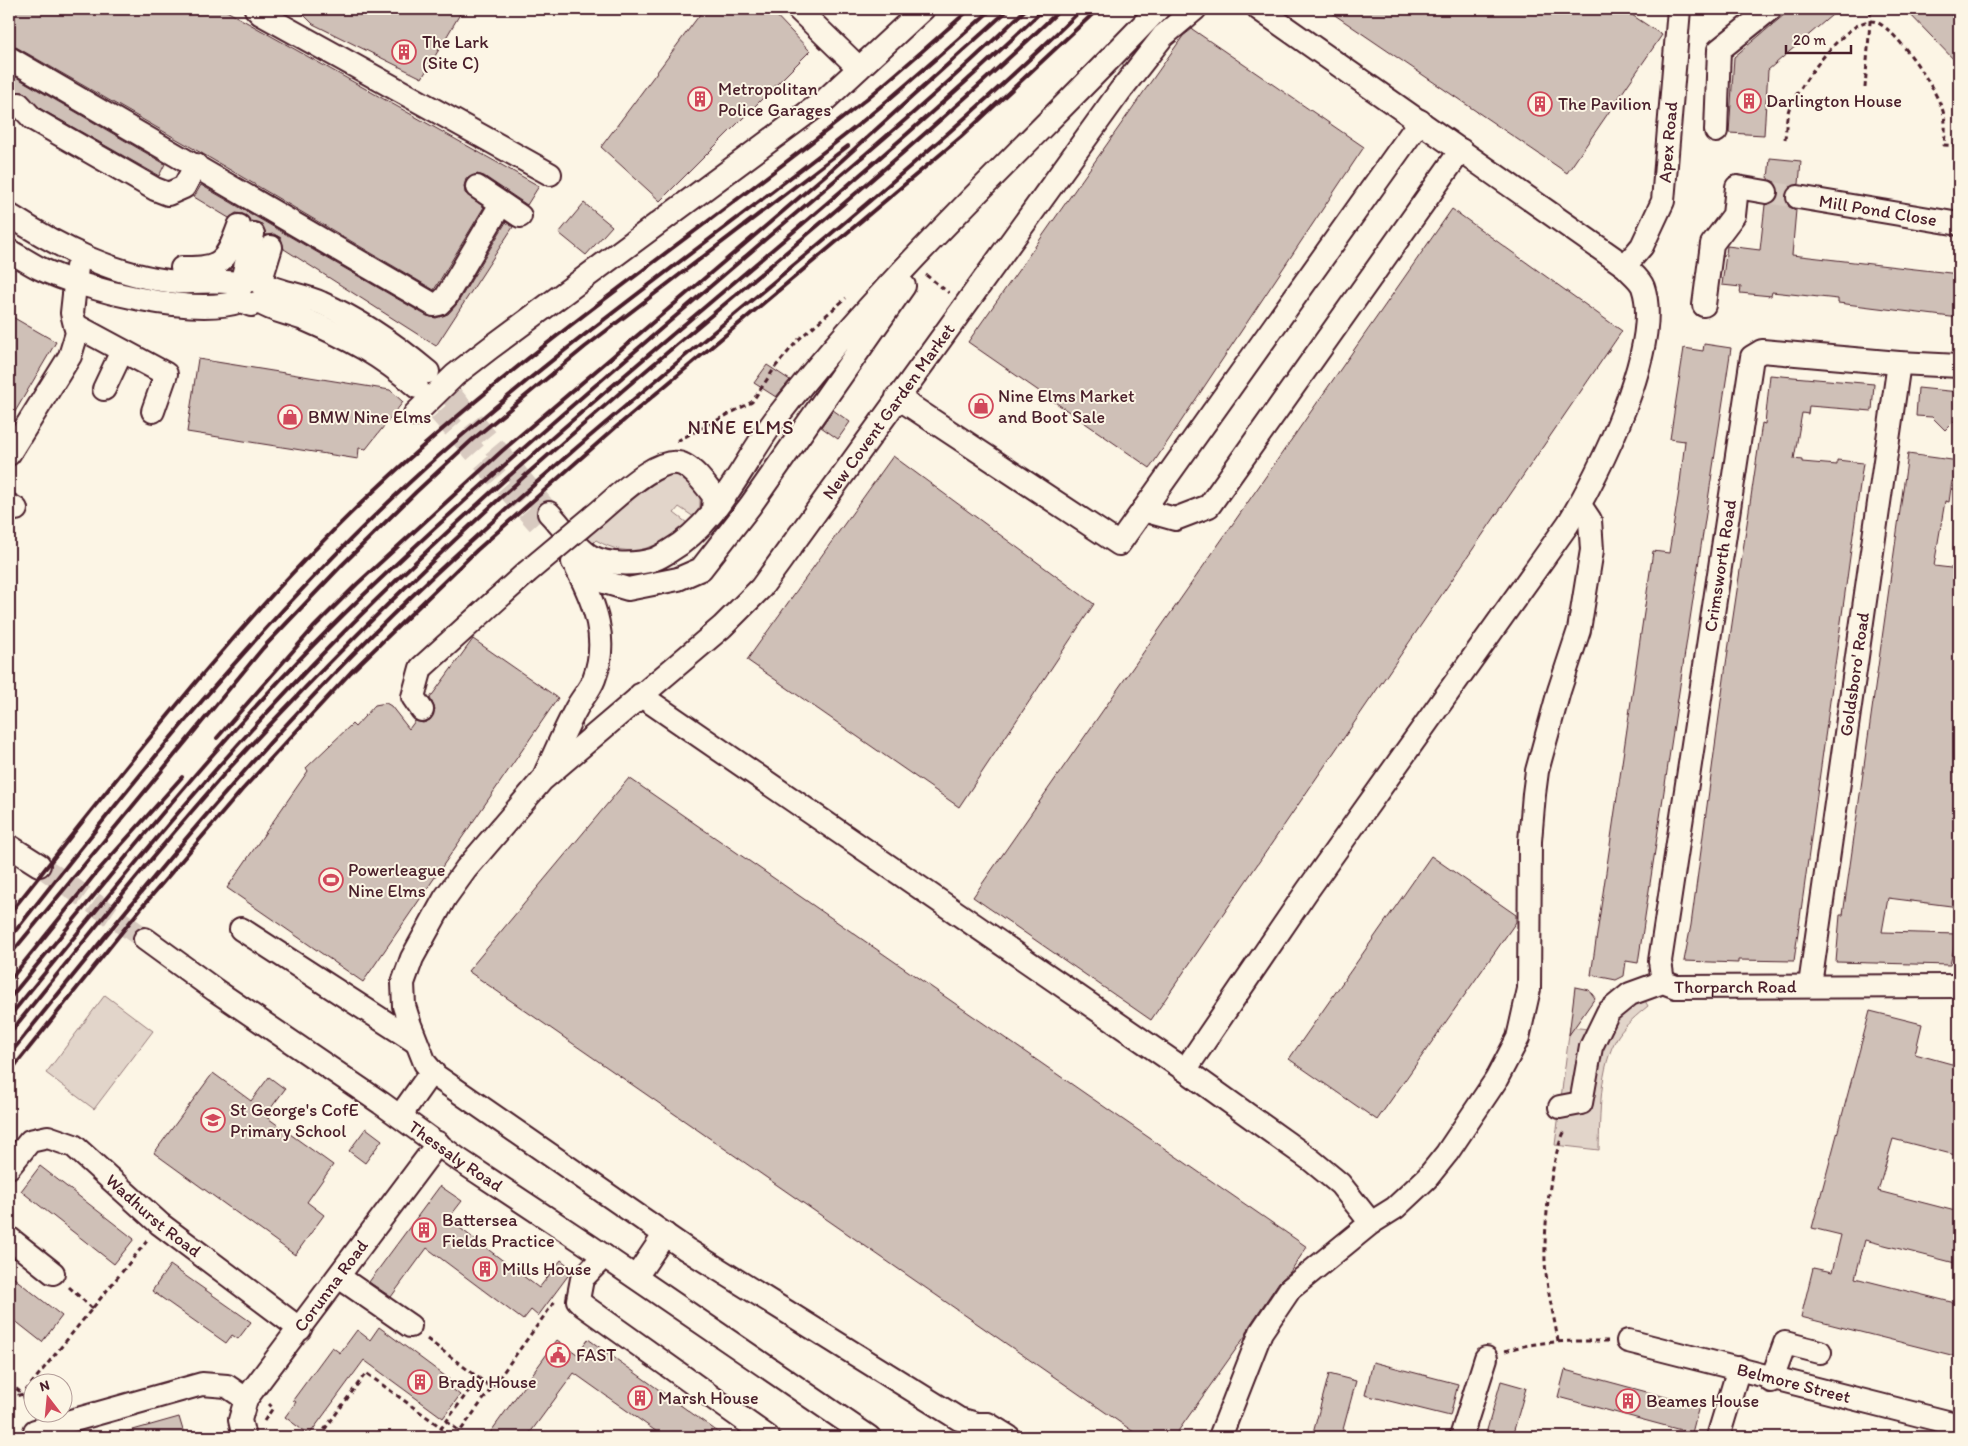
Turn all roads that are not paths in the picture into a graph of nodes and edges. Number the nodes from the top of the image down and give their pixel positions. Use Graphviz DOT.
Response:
graph roads {
  1 [pos="256,9"];
  2 [pos="798,9"];
  3 [pos="923,9"];
  4 [pos="1158,9"];
  5 [pos="1195,9"];
  6 [pos="1258,9"];
  7 [pos="1679,9"];
  8 [pos="1770,9"];
  9 [pos="9,58"];
  10 [pos="859,68"];
  11 [pos="19,104"];
  12 [pos="1420,121"];
  13 [pos="1716,132"];
  14 [pos="1461,150"];
  15 [pos="196,165"];
  16 [pos="1002,167"];
  17 [pos="550,174"];
  18 [pos="477,187"];
  19 [pos="1766,192"];
  20 [pos="1798,197"];
  21 [pos="501,204"];
  22 [pos="9,215"];
  23 [pos="520,216"];
  24 [pos="1959,224"];
  25 [pos="9,251"];
  26 [pos="79,253"];
  27 [pos="1625,266"];
  28 [pos="111,267"];
  29 [pos="74,281"];
  30 [pos="250,290"];
  31 [pos="1704,305"];
  32 [pos="75,325"];
  33 [pos="122,352"];
  34 [pos="1899,363"];
  35 [pos="1959,366"];
  36 [pos="423,379"];
  37 [pos="104,388"];
  38 [pos="897,397"];
  39 [pos="153,411"];
  40 [pos="415,414"];
  41 [pos="9,454"];
  42 [pos="1580,505"];
  43 [pos="1143,510"];
  44 [pos="713,511"];
  45 [pos="573,562"];
  46 [pos="640,695"];
  47 [pos="422,710"];
  48 [pos="542,780"];
  49 [pos="241,929"];
  50 [pos="145,939"];
  51 [pos="1663,982"];
  52 [pos="1810,985"];
  53 [pos="1959,986"];
  54 [pos="416,1042"];
  55 [pos="1185,1070"];
  56 [pos="432,1071"];
  57 [pos="1570,1105"];
  58 [pos="400,1116"];
  59 [pos="438,1143"];
  60 [pos="9,1167"];
  61 [pos="1371,1223"];
  62 [pos="665,1234"];
  63 [pos="9,1238"];
  64 [pos="604,1256"];
  65 [pos="53,1273"];
  66 [pos="339,1277"];
  67 [pos="636,1277"];
  68 [pos="410,1326"];
  69 [pos="300,1330"];
  70 [pos="1628,1341"];
  71 [pos="1820,1352"];
  72 [pos="1486,1358"];
  73 [pos="1739,1368"];
  74 [pos="1771,1379"];
  75 [pos="246,1400"];
  76 [pos="1959,1425"];
  77 [pos="35,1431"];
  78 [pos="244,1436"];
  79 [pos="768,1437"];
  80 [pos="869,1437"];
  81 [pos="1009,1437"];
  82 [pos="1220,1437"];
  83 [pos="1460,1437"];
  84 [pos="1718,1437"];
  1 -- 17 [label="street"];
  2 -- 10 [label="street"];
  3 -- 10 [label="street"];
  4 -- 16 [label="street"];
  5 -- 38 [label="street, New Covent Garden Market"];
  6 -- 12 [label="street"];
  7 -- 27 [label="street, Apex Road"];
  8 -- 13 [label="street"];
  9 -- 15 [label="street"];
  10 -- 40 [label="street"];
  11 -- 15 [label="street"];
  12 -- 14 [label="street"];
  12 -- 43 [label="street"];
  14 -- 27 [label="street"];
  14 -- 43 [label="street"];
  15 -- 21 [label="street"];
  16 -- 44 [label="street"];
  16 -- 45 [label="street"];
  18 -- 21 [label="street"];
  19 -- 31 [label="street"];
  20 -- 24 [label="street, Mill Pond Close"];
  21 -- 23 [label="street"];
  22 -- 26 [label="street"];
  25 -- 29 [label="street"];
  26 -- 28 [label="street"];
  26 -- 29 [label="street"];
  27 -- 42 [label="street"];
  28 -- 30 [label="street"];
  28 -- 30 [label="street"];
  29 -- 30 [label="street"];
  29 -- 32 [label="street"];
  30 -- 36 [label="street"];
  32 -- 33 [label="street"];
  32 -- 41 [label="street"];
  33 -- 37 [label="street"];
  33 -- 39 [label="street"];
  34 -- 35 [label="street, Crimsworth Road"];
  34 -- 51 [label="street, Crimsworth Road"];
  34 -- 52 [label="street, Goldsboro' Road"];
  38 -- 43 [label="street"];
  38 -- 46 [label="street, New Covent Garden Market"];
  42 -- 55 [label="street"];
  42 -- 61 [label="street"];
  44 -- 45 [label="street, New Covent Garden Market"];
  44 -- 47 [label="street, bridge"];
  45 -- 48 [label="street, New Covent Garden Market"];
  46 -- 48 [label="street, New Covent Garden Market"];
  46 -- 55 [label="street"];
  48 -- 54 [label="street, New Covent Garden Market"];
  49 -- 54 [label="street"];
  50 -- 58 [label="street, Thessaly Road"];
  51 -- 52 [label="street, Thorparch Road"];
  51 -- 57 [label="street, Thorparch Road"];
  52 -- 53 [label="street, Thorparch Road"];
  54 -- 56 [label="street, New Covent Garden Market"];
  55 -- 61 [label="street"];
  56 -- 58 [label="street"];
  56 -- 62 [label="street"];
  58 -- 59 [label="street, Thessaly Road"];
  59 -- 64 [label="street, Thessaly Road"];
  59 -- 66 [label="street, Corunna Road"];
  60 -- 69 [label="street, Wadhurst Road"];
  61 -- 82 [label="street"];
  62 -- 67 [label="street"];
  62 -- 81 [label="street"];
  63 -- 65 [label="street"];
  64 -- 67 [label="street, Thessaly Road"];
  64 -- 79 [label="street"];
  66 -- 68 [label="street"];
  66 -- 69 [label="street, Corunna Road"];
  67 -- 80 [label="street, Thessaly Road"];
  69 -- 75 [label="street, Corunna Road"];
  70 -- 73 [label="street, Belmore Street"];
  71 -- 74 [label="street"];
  72 -- 83 [label="street"];
  73 -- 74 [label="street, Belmore Street"];
  73 -- 84 [label="street"];
  74 -- 76 [label="street, Belmore Street"];
  75 -- 77 [label="street"];
  75 -- 78 [label="street, Corunna Road"];
}
